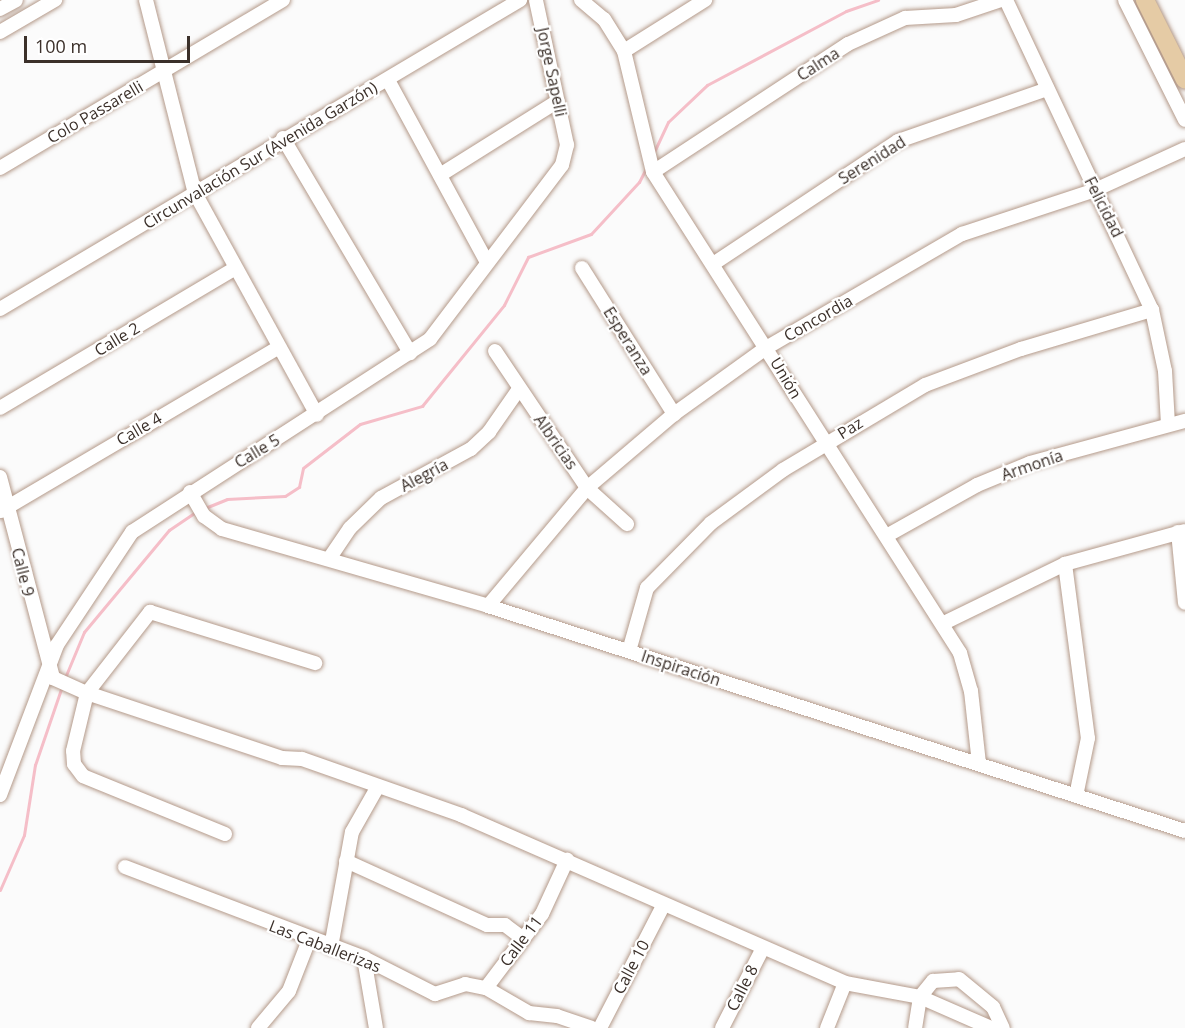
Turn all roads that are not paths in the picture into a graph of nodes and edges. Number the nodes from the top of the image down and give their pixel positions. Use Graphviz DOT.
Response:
graph roads {
  1 [pos="16,0"];
  2 [pos="55,0"];
  3 [pos="146,0"];
  4 [pos="283,0"];
  5 [pos="520,0"];
  6 [pos="536,0"];
  7 [pos="581,0"];
  8 [pos="705,0"];
  9 [pos="1001,0"];
  10 [pos="1006,0"];
  11 [pos="1125,0"];
  12 [pos="1145,0"];
  13 [pos="1159,0"];
  14 [pos="0,9"];
  15 [pos="0,32"];
  16 [pos="624,51"];
  17 [pos="1185,56"];
  18 [pos="163,72"];
  19 [pos="388,80"];
  20 [pos="1185,80"];
  21 [pos="1047,89"];
  22 [pos="558,101"];
  23 [pos="1185,120"];
  24 [pos="283,138"];
  25 [pos="567,145"];
  26 [pos="1185,149"];
  27 [pos="0,168"];
  28 [pos="652,172"];
  29 [pos="440,175"];
  30 [pos="1095,190"];
  31 [pos="195,193"];
  32 [pos="488,262"];
  33 [pos="713,264"];
  34 [pos="582,268"];
  35 [pos="234,269"];
  36 [pos="0,309"];
  37 [pos="1152,310"];
  38 [pos="767,347"];
  39 [pos="279,348"];
  40 [pos="495,351"];
  41 [pos="410,353"];
  42 [pos="519,389"];
  43 [pos="0,408"];
  44 [pos="674,414"];
  45 [pos="317,415"];
  46 [pos="1185,421"];
  47 [pos="1168,424"];
  48 [pos="826,443"];
  49 [pos="0,477"];
  50 [pos="587,488"];
  51 [pos="190,492"];
  52 [pos="3,508"];
  53 [pos="627,524"];
  54 [pos="1181,532"];
  55 [pos="888,535"];
  56 [pos="329,559"];
  57 [pos="1065,564"];
  58 [pos="1185,603"];
  59 [pos="488,606"];
  60 [pos="944,622"];
  61 [pos="629,651"];
  62 [pos="315,663"];
  63 [pos="47,666"];
  64 [pos="87,693"];
  65 [pos="979,763"];
  66 [pos="377,788"];
  67 [pos="0,795"];
  68 [pos="1076,796"];
  69 [pos="1184,828"];
  70 [pos="225,834"];
  71 [pos="567,860"];
  72 [pos="346,861"];
  73 [pos="125,867"];
  74 [pos="663,906"];
  75 [pos="522,938"];
  76 [pos="309,940"];
  77 [pos="331,947"];
  78 [pos="763,948"];
  79 [pos="364,958"];
  80 [pos="845,983"];
  81 [pos="486,988"];
  82 [pos="920,998"];
  83 [pos="258,1028"];
  84 [pos="376,1028"];
  85 [pos="591,1028"];
  86 [pos="600,1028"];
  87 [pos="722,1028"];
  88 [pos="827,1028"];
  89 [pos="915,1028"];
  90 [pos="992,1028"];
  91 [pos="1003,1028"];
  1 -- 14 [label="street"];
  2 -- 15 [label="street"];
  3 -- 18 [label="street"];
  4 -- 18 [label="street, Colo Passarelli"];
  5 -- 19 [label="street, Circunvalación Sur (Avenida Garzón)"];
  6 -- 22 [label="street, Jorge Sapelli"];
  7 -- 16 [label="street, Unión"];
  8 -- 16 [label="street"];
  9 -- 28 [label="street, Calma"];
  10 -- 21 [label="street, Felicidad"];
  11 -- 23 [label="street"];
  12 -- 20 [label="main road"];
  13 -- 17 [label="main road"];
  16 -- 28 [label="street, Unión"];
  18 -- 27 [label="street, Colo Passarelli"];
  18 -- 31 [label="street"];
  19 -- 24 [label="street, Circunvalación Sur (Avenida Garzón)"];
  19 -- 29 [label="street"];
  21 -- 30 [label="street, Felicidad"];
  21 -- 33 [label="street, Serenidad"];
  22 -- 25 [label="street, Jorge Sapelli"];
  22 -- 29 [label="street"];
  24 -- 31 [label="street, Circunvalación Sur (Avenida Garzón)"];
  24 -- 41 [label="street"];
  25 -- 32 [label="street, Calle 5"];
  26 -- 30 [label="street, Concordia"];
  28 -- 33 [label="street, Unión"];
  29 -- 32 [label="street"];
  30 -- 37 [label="street, Felicidad"];
  30 -- 38 [label="street, Concordia"];
  31 -- 35 [label="street"];
  31 -- 36 [label="street, Circunvalación Sur (Avenida Garzón)"];
  32 -- 41 [label="street, Calle 5"];
  33 -- 38 [label="street, Unión"];
  34 -- 44 [label="street, Esperanza"];
  35 -- 39 [label="street"];
  35 -- 43 [label="street, Calle 2"];
  37 -- 47 [label="street, Felicidad"];
  37 -- 48 [label="street, Paz"];
  38 -- 44 [label="street, Concordia"];
  38 -- 48 [label="street, Unión"];
  39 -- 45 [label="street"];
  39 -- 52 [label="street, Calle 4"];
  40 -- 42 [label="street, Albricias"];
  41 -- 45 [label="street, Calle 5"];
  42 -- 50 [label="street, Albricias"];
  42 -- 56 [label="street, Alegría"];
  44 -- 50 [label="street, Concordia"];
  45 -- 51 [label="street, Calle 5"];
  46 -- 47 [label="street, Armonía"];
  47 -- 55 [label="street, Armonía"];
  48 -- 55 [label="street, Unión"];
  48 -- 61 [label="street, Paz"];
  49 -- 52 [label="street, Calle 9"];
  50 -- 53 [label="street, Albricias"];
  50 -- 59 [label="street, Concordia"];
  51 -- 56 [label="street, Inspiración"];
  51 -- 63 [label="street, Calle 5"];
  52 -- 63 [label="street, Calle 9"];
  54 -- 57 [label="street"];
  54 -- 58 [label="street"];
  55 -- 60 [label="street, Unión"];
  56 -- 59 [label="street, Inspiración"];
  57 -- 60 [label="street"];
  57 -- 68 [label="street"];
  59 -- 61 [label="street, Inspiración"];
  60 -- 65 [label="street, Unión"];
  61 -- 65 [label="street, Inspiración"];
  62 -- 64 [label="street"];
  63 -- 64 [label="street"];
  63 -- 67 [label="street, Calle 5"];
  64 -- 66 [label="street"];
  64 -- 70 [label="street"];
  65 -- 68 [label="street, Inspiración"];
  66 -- 71 [label="street"];
  66 -- 72 [label="street"];
  68 -- 69 [label="street, Inspiración"];
  71 -- 74 [label="street"];
  71 -- 75 [label="street, Calle 11"];
  72 -- 75 [label="street"];
  72 -- 77 [label="street"];
  73 -- 76 [label="street, Las Caballerizas"];
  74 -- 78 [label="street"];
  74 -- 86 [label="street, Calle 10"];
  75 -- 81 [label="street, Calle 11"];
  76 -- 77 [label="street, Las Caballerizas"];
  76 -- 83 [label="street"];
  77 -- 79 [label="street, Las Caballerizas"];
  78 -- 80 [label="street"];
  78 -- 87 [label="street, Calle 8"];
  79 -- 81 [label="street, Las Caballerizas"];
  79 -- 84 [label="street"];
  80 -- 82 [label="street"];
  80 -- 88 [label="street"];
  81 -- 85 [label="street, Las Caballerizas"];
  82 -- 89 [label="street"];
  82 -- 90 [label="street"];
  82 -- 91 [label="street"];
}
